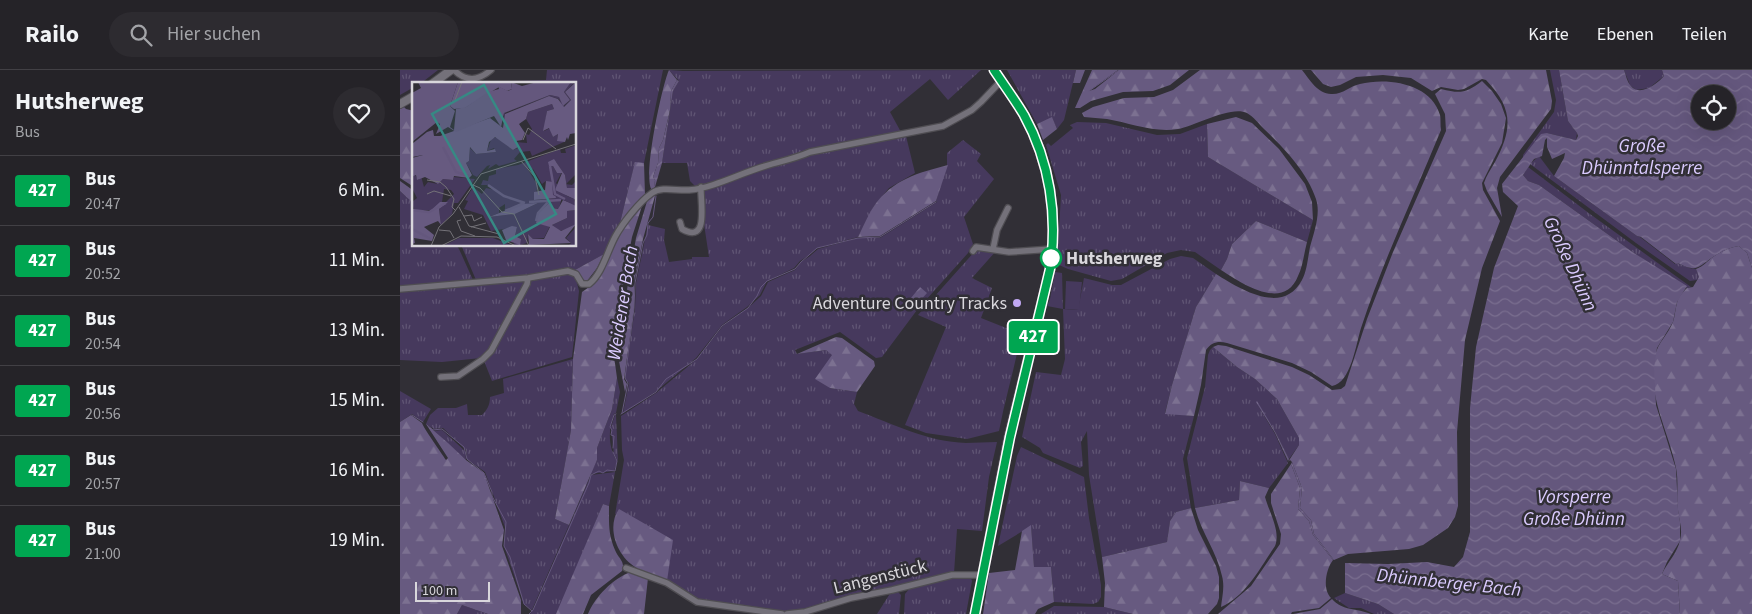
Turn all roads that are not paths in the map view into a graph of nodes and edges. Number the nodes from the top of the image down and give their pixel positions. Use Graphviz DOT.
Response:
graph roads {
  1 [pos="452,70"];
  2 [pos="491,70"];
  3 [pos="994,70"];
  4 [pos="1001,80"];
  5 [pos="435,82"];
  6 [pos="412,97"];
  7 [pos="400,104"];
  8 [pos="700,188"];
  9 [pos="1008,208"];
  10 [pos="680,222"];
  11 [pos="993,249"];
  12 [pos="1052,249"];
  13 [pos="973,251"];
  14 [pos="528,278"];
  15 [pos="400,289"];
  16 [pos="441,377"];
  17 [pos="626,568"];
  18 [pos="982,575"];
  19 [pos="782,614"];
  20 [pos="787,614"];
  21 [pos="974,614"];
  1 -- 2 [label="street"];
  1 -- 5 [label="main road"];
  3 -- 4 [label="main road"];
  4 -- 8 [label="street"];
  4 -- 12 [label="main road"];
  6 -- 7 [label="main road"];
  8 -- 10 [label="street"];
  8 -- 14 [label="street"];
  9 -- 11 [label="street"];
  11 -- 12 [label="street"];
  11 -- 13 [label="street"];
  12 -- 18 [label="main road"];
  14 -- 15 [label="street"];
  14 -- 16 [label="street"];
  17 -- 19 [label="street"];
  18 -- 20 [label="street, Langenstück"];
  18 -- 21 [label="main road"];
}
